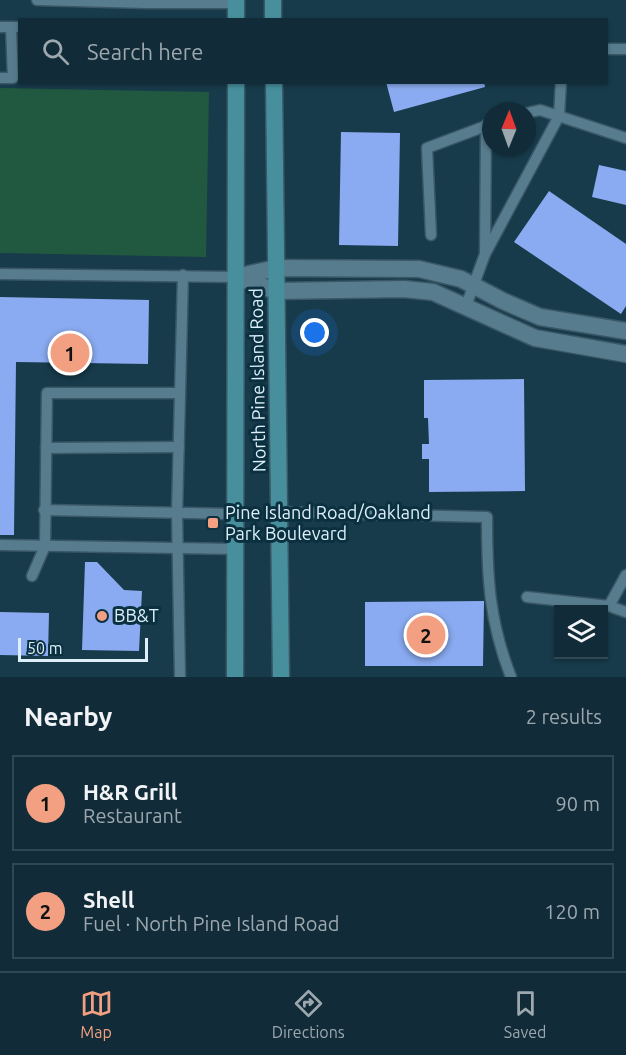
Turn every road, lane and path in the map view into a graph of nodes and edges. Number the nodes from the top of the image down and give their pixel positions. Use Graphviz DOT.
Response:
graph roads {
  1 [pos="37,0"];
  2 [pos="273,0"];
  3 [pos="146,1"];
  4 [pos="236,8"];
  5 [pos="273,18"];
  6 [pos="10,27"];
  7 [pos="608,49"];
  8 [pos="626,49"];
  9 [pos="0,78"];
  10 [pos="236,84"];
  11 [pos="274,84"];
  12 [pos="561,84"];
  13 [pos="536,111"];
  14 [pos="559,116"];
  15 [pos="482,126"];
  16 [pos="626,138"];
  17 [pos="487,156"];
  18 [pos="431,235"];
  19 [pos="485,254"];
  20 [pos="276,268"];
  21 [pos="0,274"];
  22 [pos="183,275"];
  23 [pos="235,277"];
  24 [pos="475,287"];
  25 [pos="276,291"];
  26 [pos="466,306"];
  27 [pos="626,331"];
  28 [pos="626,354"];
  29 [pos="180,393"];
  30 [pos="179,447"];
  31 [pos="46,448"];
  32 [pos="44,510"];
  33 [pos="279,512"];
  34 [pos="177,513"];
  35 [pos="235,514"];
  36 [pos="0,545"];
  37 [pos="45,546"];
  38 [pos="177,548"];
  39 [pos="235,549"];
  40 [pos="626,575"];
  41 [pos="33,576"];
  42 [pos="527,597"];
  43 [pos="609,606"];
  44 [pos="626,612"];
  45 [pos="180,677"];
  46 [pos="235,677"];
  47 [pos="281,677"];
  48 [pos="511,677"];
  1 -- 3 [label="lane"];
  2 -- 5 [label="main road"];
  3 -- 4 [label="lane"];
  6 -- 9 [label="lane"];
  7 -- 8 [label="lane"];
  10 -- 23 [label="main road, North Pine Island Road"];
  11 -- 20 [label="main road, North Pine Island Road"];
  12 -- 14 [label="lane"];
  13 -- 14 [label="lane"];
  14 -- 16 [label="lane"];
  14 -- 19 [label="lane"];
  15 -- 18 [label="lane"];
  17 -- 19 [label="lane"];
  19 -- 24 [label="lane"];
  20 -- 23 [label="street"];
  20 -- 24 [label="street"];
  20 -- 25 [label="main road, North Pine Island Road"];
  21 -- 22 [label="lane"];
  22 -- 23 [label="lane"];
  22 -- 29 [label="lane"];
  23 -- 25 [label="street"];
  23 -- 35 [label="main road, North Pine Island Road"];
  24 -- 26 [label="lane"];
  24 -- 27 [label="street"];
  25 -- 26 [label="street"];
  25 -- 33 [label="main road, North Pine Island Road"];
  26 -- 28 [label="street"];
  29 -- 30 [label="lane"];
  29 -- 31 [label="lane"];
  30 -- 31 [label="lane"];
  30 -- 34 [label="lane"];
  31 -- 32 [label="lane"];
  32 -- 34 [label="lane"];
  32 -- 37 [label="lane"];
  33 -- 47 [label="main road, North Pine Island Road"];
  33 -- 48 [label="lane"];
  34 -- 35 [label="lane"];
  34 -- 38 [label="lane"];
  35 -- 39 [label="main road, North Pine Island Road"];
  36 -- 37 [label="lane"];
  37 -- 38 [label="lane"];
  37 -- 41 [label="lane"];
  38 -- 39 [label="lane"];
  38 -- 45 [label="lane"];
  39 -- 46 [label="main road, North Pine Island Road"];
  40 -- 43 [label="lane"];
  42 -- 43 [label="lane"];
  43 -- 44 [label="lane"];
}
